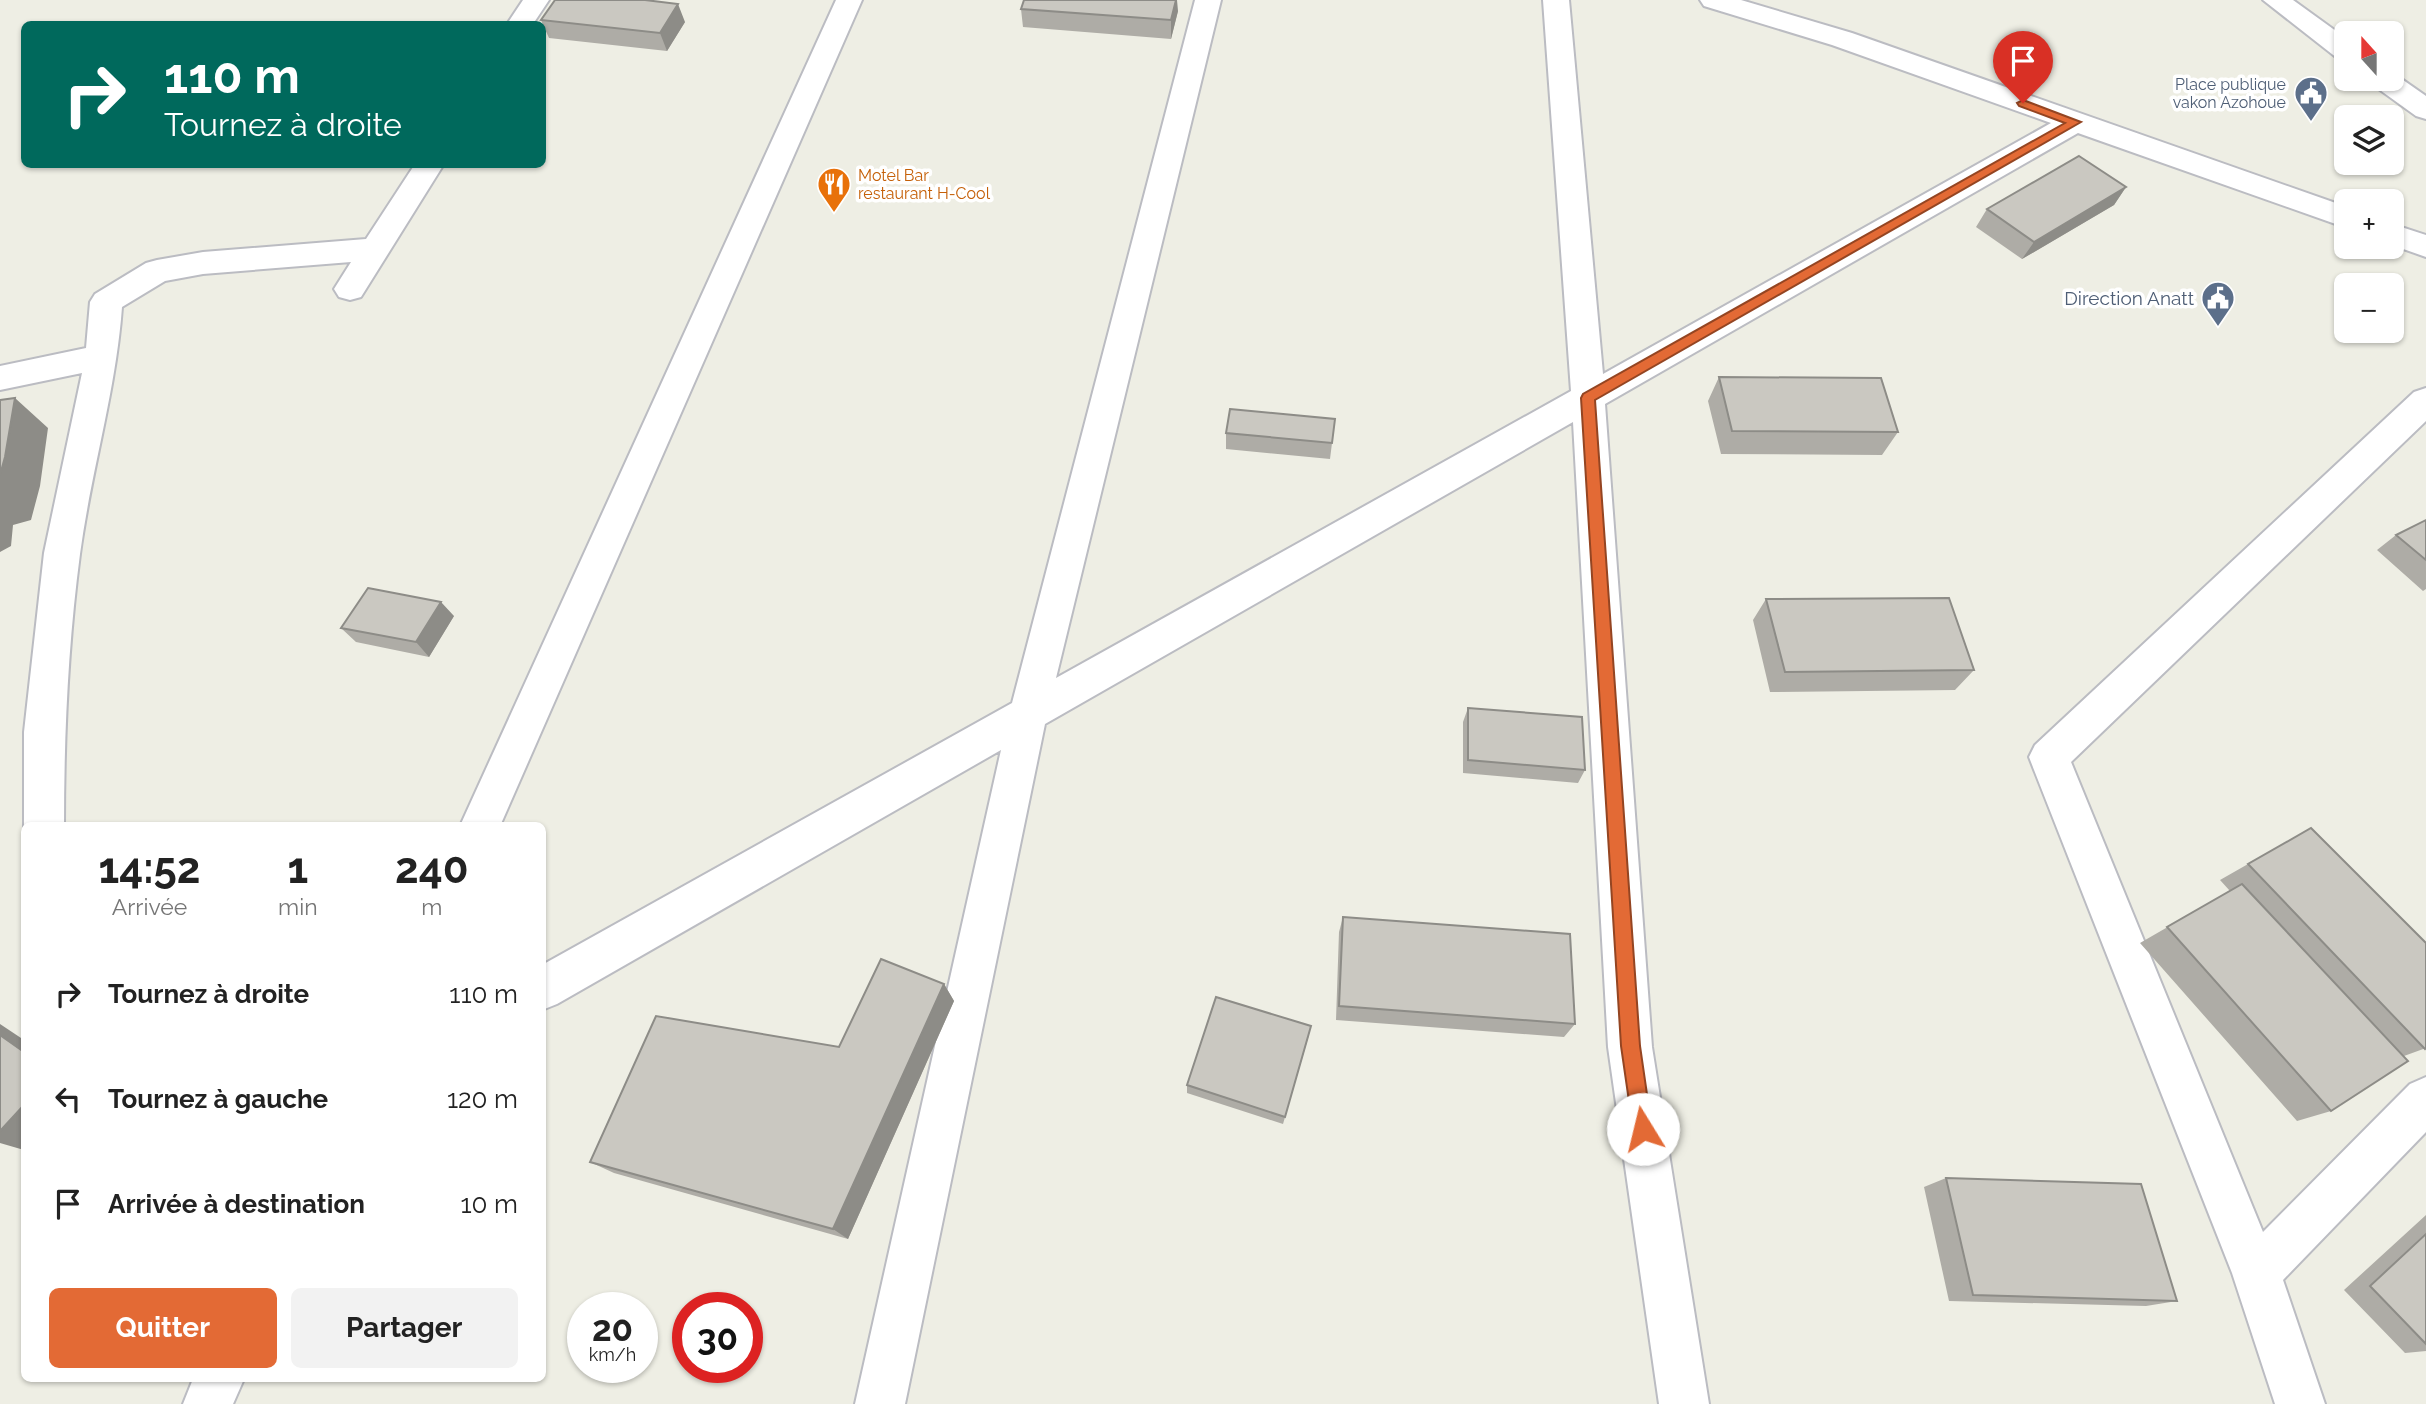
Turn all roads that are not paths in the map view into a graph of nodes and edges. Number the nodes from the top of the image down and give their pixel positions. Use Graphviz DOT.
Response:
graph roads {
  1 [pos="536,0"];
  2 [pos="849,0"];
  3 [pos="1208,0"];
  4 [pos="1556,0"];
  5 [pos="1713,0"];
  6 [pos="2276,0"];
  7 [pos="522,21"];
  8 [pos="2334,42"];
  9 [pos="2404,86"];
  10 [pos="2426,110"];
  11 [pos="2075,122"];
  12 [pos="427,168"];
  13 [pos="2334,213"];
  14 [pos="2404,238"];
  15 [pos="2426,246"];
  16 [pos="375,249"];
  17 [pos="350,289"];
  18 [pos="102,357"];
  19 [pos="0,378"];
  20 [pos="1588,398"];
  21 [pos="2426,401"];
  22 [pos="1028,715"];
  23 [pos="44,822"];
  24 [pos="482,822"];
  25 [pos="546,987"];
  26 [pos="2426,1100"];
  27 [pos="2256,1273"];
  28 [pos="218,1382"];
  29 [pos="208,1404"];
  30 [pos="880,1404"];
  31 [pos="1684,1404"];
  32 [pos="2300,1404"];
  1 -- 7 [label="street"];
  2 -- 24 [label="street"];
  3 -- 22 [label="street"];
  4 -- 20 [label="street"];
  5 -- 11 [label="street"];
  6 -- 8 [label="street"];
  9 -- 10 [label="street"];
  11 -- 13 [label="street"];
  11 -- 20 [label="street"];
  12 -- 16 [label="street"];
  14 -- 15 [label="street"];
  16 -- 17 [label="street"];
  16 -- 18 [label="street"];
  18 -- 19 [label="street"];
  18 -- 23 [label="street"];
  20 -- 22 [label="street"];
  20 -- 31 [label="street"];
  21 -- 27 [label="street"];
  22 -- 25 [label="street"];
  22 -- 30 [label="street"];
  26 -- 27 [label="street"];
  27 -- 32 [label="street"];
  28 -- 29 [label="street"];
}
